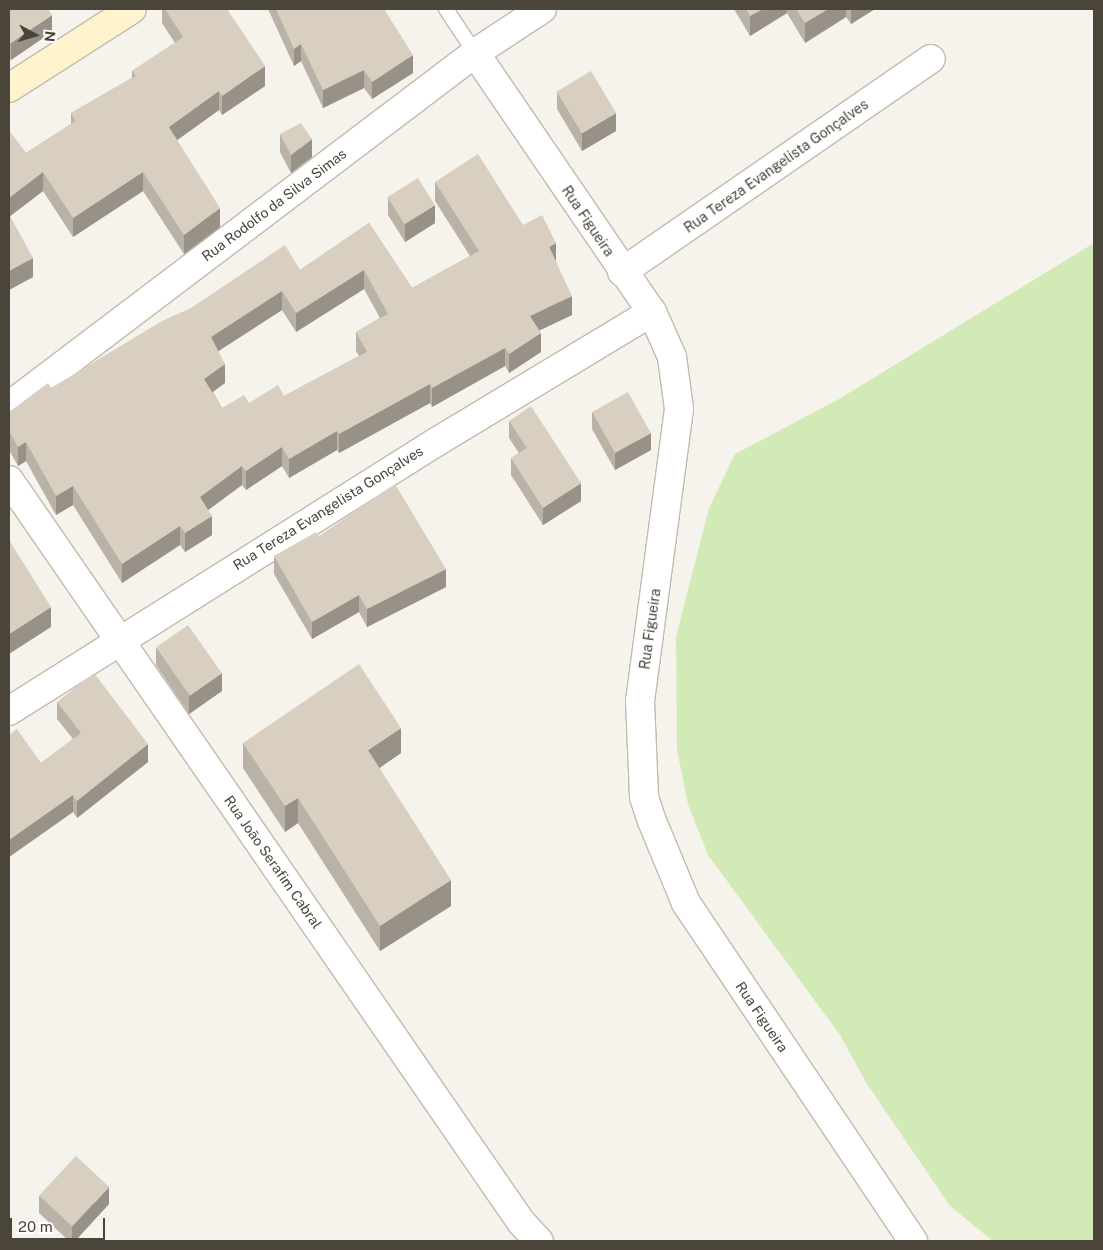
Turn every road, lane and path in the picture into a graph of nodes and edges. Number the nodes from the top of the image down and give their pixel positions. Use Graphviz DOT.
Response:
graph roads {
  1 [pos="132,9"];
  2 [pos="446,9"];
  3 [pos="542,9"];
  4 [pos="475,53"];
  5 [pos="931,59"];
  6 [pos="9,88"];
  7 [pos="622,272"];
  8 [pos="652,312"];
  9 [pos="9,406"];
  10 [pos="9,480"];
  11 [pos="119,639"];
  12 [pos="9,711"];
  13 [pos="539,1241"];
  14 [pos="912,1241"];
  1 -- 6 [label="main road"];
  2 -- 4 [label="lane, Rua Figueira"];
  3 -- 4 [label="street, Rua Rodolfo da Silva Simas"];
  4 -- 7 [label="street, Rua Figueira"];
  4 -- 9 [label="street, Rua Rodolfo da Silva Simas"];
  5 -- 7 [label="street, Rua Tereza Evangelista Gonçalves"];
  7 -- 8 [label="street, Rua Figueira"];
  8 -- 11 [label="street, Rua Tereza Evangelista Gonçalves"];
  8 -- 14 [label="street, Rua Figueira"];
  10 -- 11 [label="street, Rua João Serafim Cabral"];
  11 -- 12 [label="street, Rua Tereza Evangelista Gonçalves"];
  11 -- 13 [label="street, Rua João Serafim Cabral"];
}
